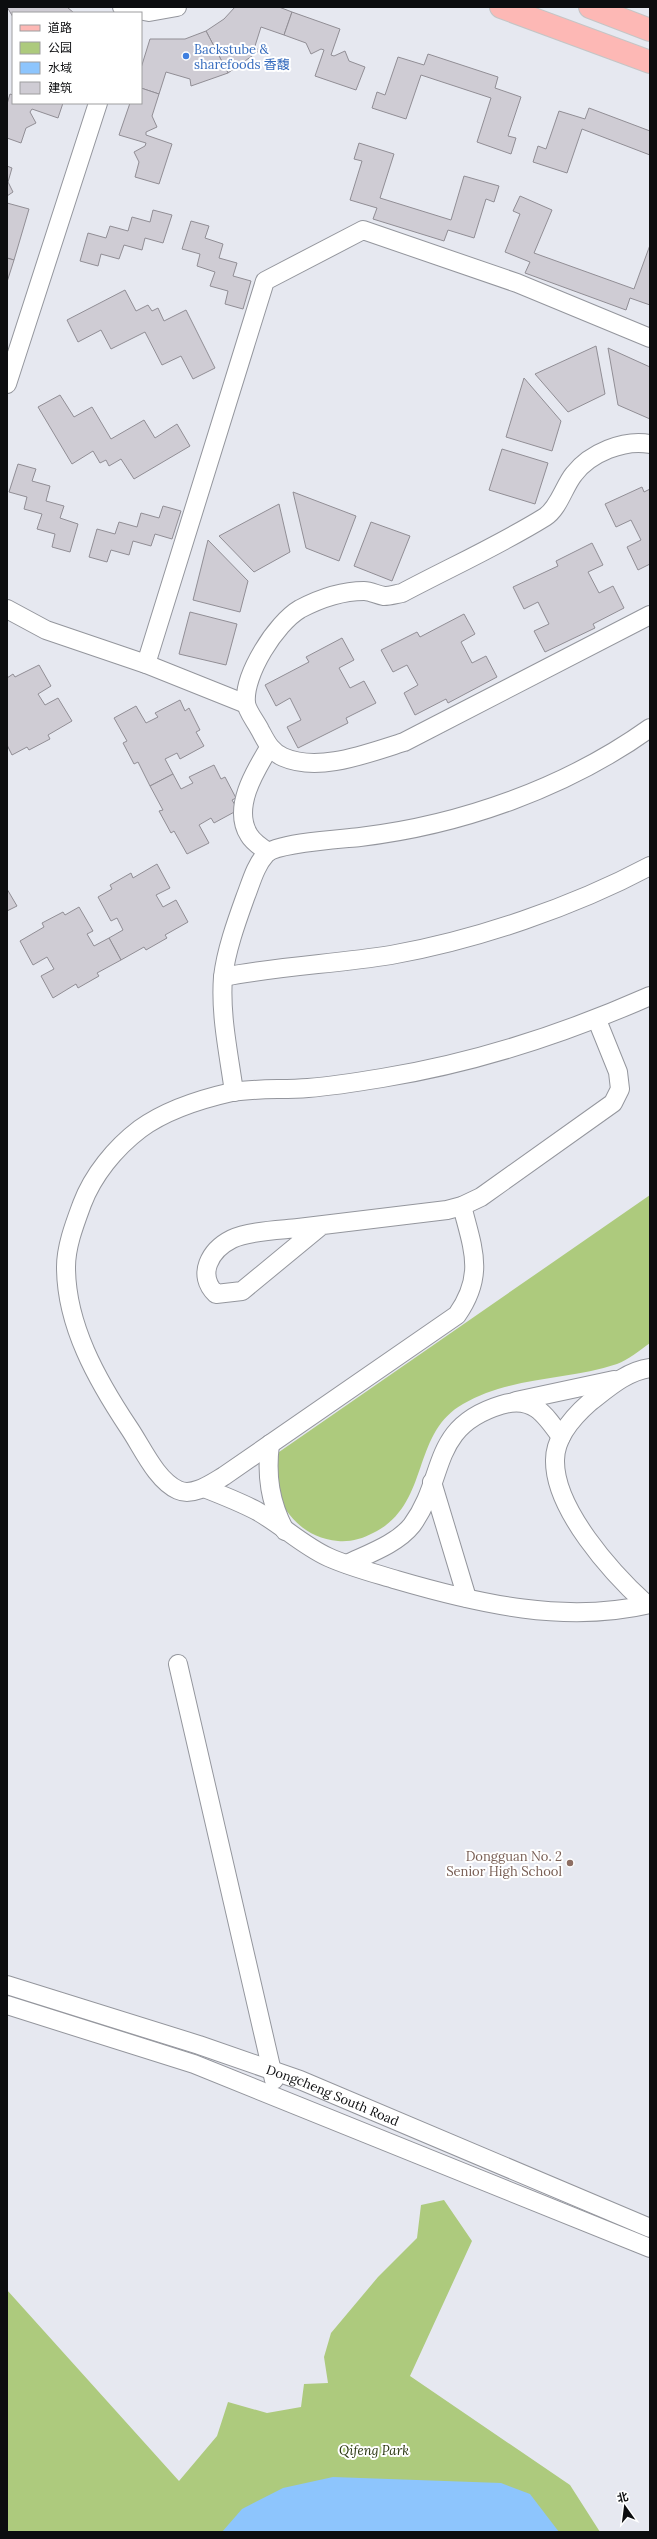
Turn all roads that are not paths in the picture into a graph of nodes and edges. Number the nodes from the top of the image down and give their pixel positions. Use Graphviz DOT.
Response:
graph roads {
  1 [pos="177,7"];
  2 [pos="501,7"];
  3 [pos="590,7"];
  4 [pos="126,10"];
  5 [pos="650,30"];
  6 [pos="650,62"];
  7 [pos="98,104"];
  8 [pos="650,338"];
  9 [pos="7,384"];
  10 [pos="650,444"];
  11 [pos="7,609"];
  12 [pos="650,615"];
  13 [pos="146,664"];
  14 [pos="246,704"];
  15 [pos="650,728"];
  16 [pos="269,748"];
  17 [pos="268,852"];
  18 [pos="650,866"];
  19 [pos="223,977"];
  20 [pos="650,996"];
  21 [pos="597,1020"];
  22 [pos="234,1092"];
  23 [pos="462,1206"];
  24 [pos="322,1225"];
  25 [pos="650,1368"];
  26 [pos="621,1379"];
  27 [pos="508,1402"];
  28 [pos="561,1437"];
  29 [pos="270,1444"];
  30 [pos="432,1482"];
  31 [pos="204,1488"];
  32 [pos="286,1532"];
  33 [pos="347,1564"];
  34 [pos="467,1598"];
  35 [pos="648,1604"];
  36 [pos="178,1664"];
  37 [pos="7,1985"];
  38 [pos="7,2005"];
  39 [pos="273,2070"];
  40 [pos="276,2097"];
  41 [pos="650,2228"];
  42 [pos="650,2248"];
  1 -- 4 [label="street"];
  2 -- 6 [label="main road"];
  3 -- 5 [label="main road"];
  7 -- 9 [label="street"];
  8 -- 13 [label="street"];
  10 -- 14 [label="street"];
  11 -- 13 [label="street"];
  12 -- 16 [label="street"];
  13 -- 14 [label="street"];
  14 -- 16 [label="street"];
  15 -- 17 [label="street"];
  16 -- 17 [label="street"];
  17 -- 19 [label="street"];
  18 -- 19 [label="street"];
  19 -- 22 [label="street"];
  20 -- 21 [label="street"];
  21 -- 22 [label="street"];
  21 -- 23 [label="street"];
  22 -- 31 [label="street"];
  23 -- 24 [label="street"];
  23 -- 29 [label="street"];
  24 -- 24 [label="street"];
  25 -- 26 [label="street"];
  26 -- 27 [label="street"];
  26 -- 28 [label="street"];
  27 -- 28 [label="street"];
  27 -- 30 [label="street"];
  28 -- 35 [label="street"];
  29 -- 31 [label="street"];
  29 -- 32 [label="street"];
  30 -- 33 [label="street"];
  30 -- 34 [label="street"];
  31 -- 32 [label="street"];
  32 -- 33 [label="street"];
  33 -- 34 [label="street"];
  34 -- 35 [label="street"];
  36 -- 39 [label="street"];
  37 -- 39 [label="street, Dongcheng South Road"];
  38 -- 40 [label="street, Dongcheng South Road"];
  39 -- 40 [label="street"];
  39 -- 41 [label="street, Dongcheng South Road"];
  40 -- 42 [label="street, Dongcheng South Road"];
}
